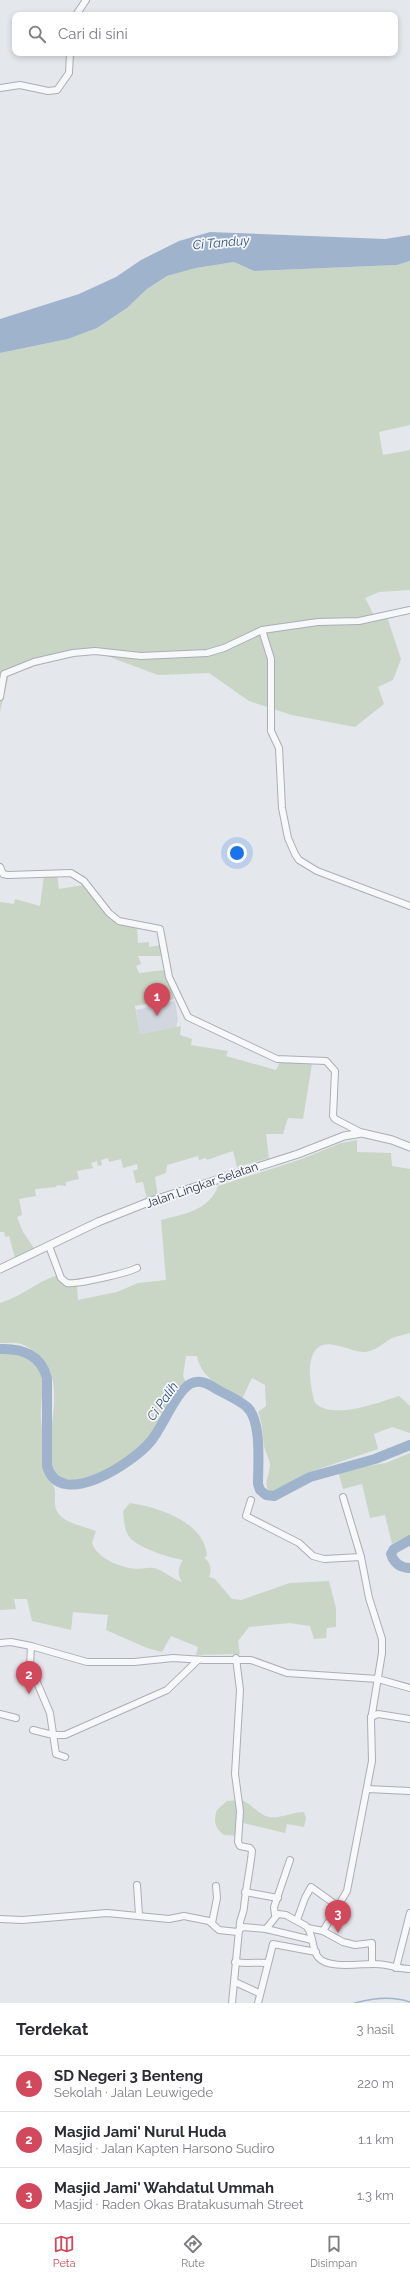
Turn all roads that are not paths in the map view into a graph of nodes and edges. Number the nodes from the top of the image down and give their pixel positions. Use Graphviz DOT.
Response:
graph roads {
  1 [pos="86,0"];
  2 [pos="78,12"];
  3 [pos="70,56"];
  4 [pos="0,88"];
  5 [pos="410,610"];
  6 [pos="262,630"];
  7 [pos="0,697"];
  8 [pos="0,867"];
  9 [pos="1,874"];
  10 [pos="410,906"];
  11 [pos="362,1133"];
  12 [pos="410,1147"];
  13 [pos="49,1246"];
  14 [pos="1,1267"];
  15 [pos="137,1268"];
  16 [pos="343,1496"];
  17 [pos="251,1500"];
  18 [pos="361,1556"];
  19 [pos="0,1643"];
  20 [pos="30,1646"];
  21 [pos="236,1658"];
  22 [pos="198,1660"];
  23 [pos="378,1679"];
  24 [pos="410,1688"];
  25 [pos="0,1714"];
  26 [pos="371,1717"];
  27 [pos="16,1718"];
  28 [pos="410,1719"];
  29 [pos="33,1730"];
  30 [pos="54,1735"];
  31 [pos="65,1757"];
  32 [pos="367,1789"];
  33 [pos="410,1791"];
  34 [pos="290,1860"];
  35 [pos="136,1885"];
  36 [pos="216,1886"];
  37 [pos="244,1892"];
  38 [pos="278,1898"];
  39 [pos="339,1907"];
  40 [pos="410,1913"];
  41 [pos="139,1915"];
  42 [pos="276,1916"];
  43 [pos="0,1919"];
  44 [pos="297,1920"];
  45 [pos="212,1923"];
  46 [pos="308,1928"];
  47 [pos="266,1929"];
  48 [pos="239,1930"];
  49 [pos="323,1931"];
  50 [pos="277,1932"];
  51 [pos="312,1940"];
  52 [pos="274,1944"];
  53 [pos="316,1952"];
  54 [pos="235,1962"];
  55 [pos="268,1963"];
  56 [pos="372,1964"];
  57 [pos="396,1968"];
  58 [pos="410,1969"];
  59 [pos="235,1982"];
  60 [pos="259,1993"];
  61 [pos="232,2003"];
  62 [pos="258,2003"];
  1 -- 2 [label="street"];
  3 -- 4 [label="street"];
  5 -- 6 [label="street"];
  6 -- 7 [label="street"];
  6 -- 10 [label="street"];
  8 -- 9 [label="street"];
  9 -- 11 [label="street"];
  11 -- 12 [label="street, Jalan Lingkar Selatan"];
  11 -- 13 [label="street, Jalan Lingkar Selatan"];
  13 -- 14 [label="street, Jalan Lingkar Selatan"];
  13 -- 15 [label="street"];
  16 -- 18 [label="street"];
  17 -- 18 [label="street"];
  18 -- 23 [label="street"];
  19 -- 20 [label="street"];
  20 -- 22 [label="street"];
  20 -- 30 [label="street"];
  21 -- 22 [label="street"];
  21 -- 23 [label="street"];
  21 -- 37 [label="street"];
  22 -- 30 [label="street"];
  23 -- 24 [label="street"];
  23 -- 26 [label="street"];
  25 -- 27 [label="street"];
  26 -- 28 [label="street"];
  26 -- 32 [label="street"];
  29 -- 30 [label="street"];
  30 -- 31 [label="street"];
  32 -- 33 [label="street"];
  32 -- 39 [label="street"];
  34 -- 38 [label="street"];
  35 -- 41 [label="street"];
  36 -- 45 [label="street"];
  37 -- 38 [label="street"];
  37 -- 48 [label="street"];
  38 -- 42 [label="street"];
  39 -- 44 [label="street"];
  39 -- 49 [label="street"];
  40 -- 57 [label="street"];
  41 -- 43 [label="street"];
  41 -- 45 [label="street"];
  42 -- 44 [label="street"];
  42 -- 47 [label="street"];
  44 -- 46 [label="street"];
  45 -- 48 [label="street"];
  46 -- 49 [label="street"];
  46 -- 51 [label="street"];
  47 -- 48 [label="street"];
  47 -- 50 [label="street"];
  48 -- 54 [label="street"];
  49 -- 56 [label="street"];
  50 -- 51 [label="street"];
  50 -- 52 [label="street"];
  51 -- 53 [label="street"];
  52 -- 53 [label="street"];
  52 -- 55 [label="street"];
  53 -- 56 [label="street"];
  54 -- 55 [label="street"];
  54 -- 59 [label="street"];
  55 -- 60 [label="street"];
  56 -- 57 [label="street"];
  57 -- 58 [label="street"];
  59 -- 60 [label="street"];
  59 -- 61 [label="street"];
  60 -- 62 [label="street"];
}
